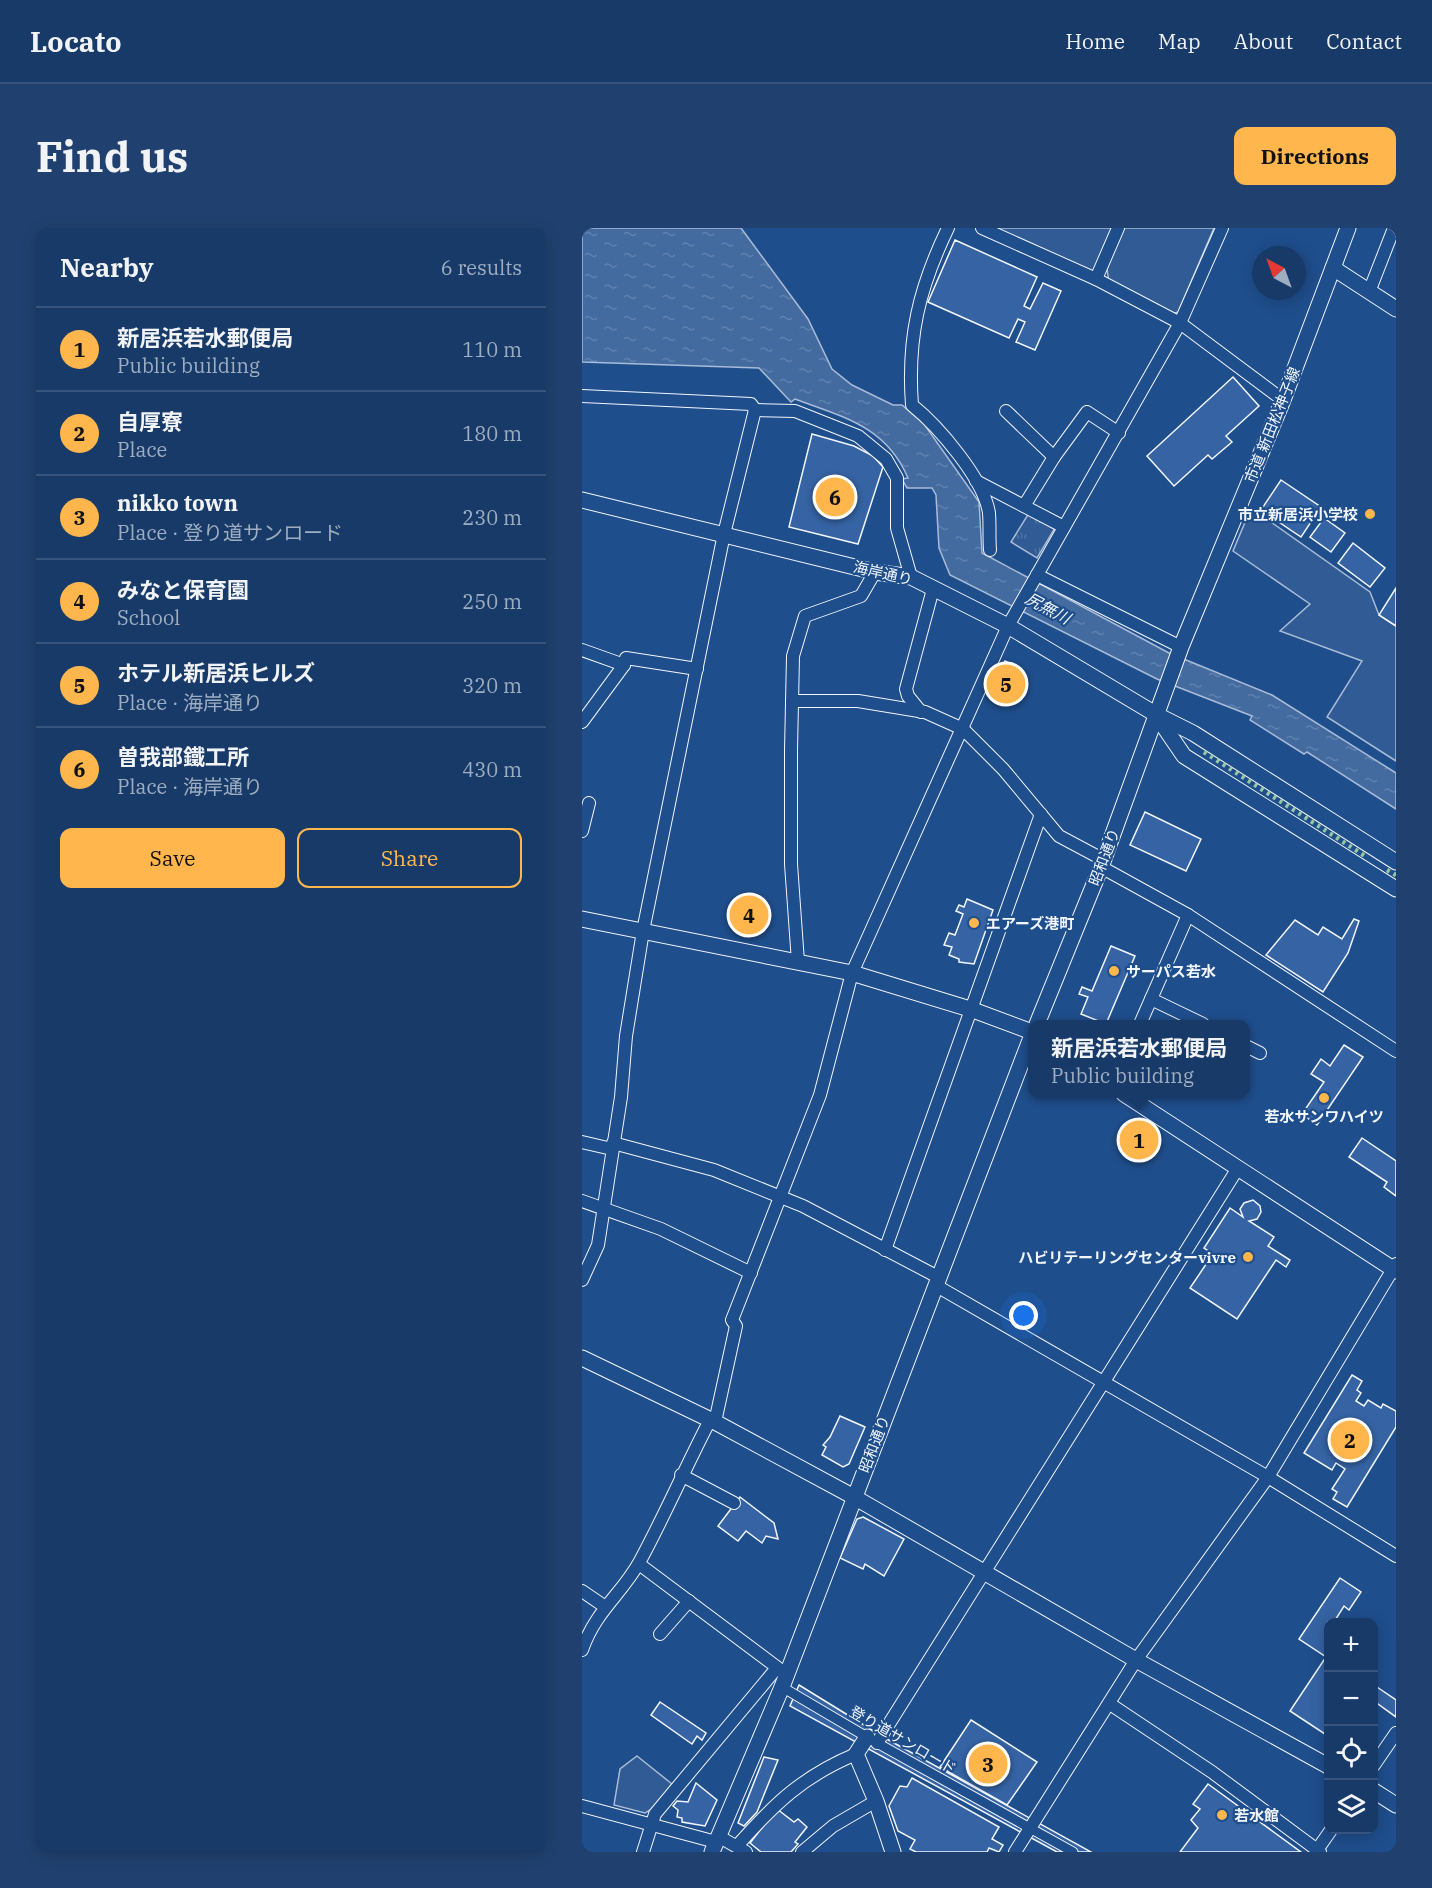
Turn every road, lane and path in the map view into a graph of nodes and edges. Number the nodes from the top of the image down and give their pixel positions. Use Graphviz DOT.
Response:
graph roads {
  1 [pos="948,228"];
  2 [pos="982,228"];
  3 [pos="1118,228"];
  4 [pos="1222,228"];
  5 [pos="1348,228"];
  6 [pos="1394,228"];
  7 [pos="1333,268"];
  8 [pos="1096,279"];
  9 [pos="1369,292"];
  10 [pos="1396,309"];
  11 [pos="1180,323"];
  12 [pos="582,396"];
  13 [pos="1283,400"];
  14 [pos="755,410"];
  15 [pos="1006,411"];
  16 [pos="1119,433"];
  17 [pos="1054,457"];
  18 [pos="975,480"];
  19 [pos="582,500"];
  20 [pos="1024,506"];
  21 [pos="1064,527"];
  22 [pos="724,534"];
  23 [pos="990,550"];
  24 [pos="875,572"];
  25 [pos="911,577"];
  26 [pos="1035,577"];
  27 [pos="933,589"];
  28 [pos="1008,626"];
  29 [pos="582,650"];
  30 [pos="1180,651"];
  31 [pos="624,665"];
  32 [pos="697,669"];
  33 [pos="1166,687"];
  34 [pos="792,701"];
  35 [pos="921,712"];
  36 [pos="1156,715"];
  37 [pos="582,722"];
  38 [pos="963,729"];
  39 [pos="588,803"];
  40 [pos="1041,814"];
  41 [pos="582,831"];
  42 [pos="1396,862"];
  43 [pos="1102,864"];
  44 [pos="1396,889"];
  45 [pos="1188,915"];
  46 [pos="582,919"];
  47 [pos="643,931"];
  48 [pos="798,962"];
  49 [pos="852,973"];
  50 [pos="1151,999"];
  51 [pos="973,1010"];
  52 [pos="1039,1020"];
  53 [pos="1142,1020"];
  54 [pos="1195,1020"];
  55 [pos="1028,1032"];
  56 [pos="1028,1044"];
  57 [pos="1250,1048"];
  58 [pos="1396,1051"];
  59 [pos="1260,1053"];
  60 [pos="1130,1098"];
  61 [pos="582,1142"];
  62 [pos="613,1146"];
  63 [pos="1238,1168"];
  64 [pos="780,1197"];
  65 [pos="582,1201"];
  66 [pos="604,1208"];
  67 [pos="885,1250"];
  68 [pos="1395,1268"];
  69 [pos="751,1273"];
  70 [pos="582,1280"];
  71 [pos="937,1281"];
  72 [pos="582,1358"];
  73 [pos="1102,1382"];
  74 [pos="712,1421"];
  75 [pos="681,1475"];
  76 [pos="1268,1477"];
  77 [pos="854,1497"];
  78 [pos="734,1503"];
  79 [pos="1396,1556"];
  80 [pos="639,1564"];
  81 [pos="985,1572"];
  82 [pos="582,1592"];
  83 [pos="689,1601"];
  84 [pos="604,1606"];
  85 [pos="660,1634"];
  86 [pos="582,1650"];
  87 [pos="1136,1660"];
  88 [pos="781,1676"];
  89 [pos="1110,1704"];
  90 [pos="1396,1733"];
  91 [pos="872,1740"];
  92 [pos="856,1754"];
  93 [pos="1378,1759"];
  94 [pos="1324,1763"];
  95 [pos="1378,1794"];
  96 [pos="876,1801"];
  97 [pos="1396,1805"];
  98 [pos="582,1806"];
  99 [pos="652,1825"];
  100 [pos="1030,1830"];
  101 [pos="1329,1834"];
  102 [pos="715,1843"];
  103 [pos="742,1849"];
  104 [pos="1318,1851"];
  105 [pos="644,1852"];
  106 [pos="802,1852"];
  107 [pos="893,1852"];
  108 [pos="1015,1852"];
  109 [pos="1073,1852"];
  1 -- 18 [label="street"];
  2 -- 8 [label="street"];
  3 -- 8 [label="street"];
  4 -- 11 [label="street"];
  5 -- 7 [label="street, 市道 新田松神子線"];
  6 -- 9 [label="street"];
  7 -- 9 [label="street"];
  7 -- 13 [label="street, 市道 新田松神子線"];
  8 -- 11 [label="street"];
  9 -- 10 [label="street"];
  11 -- 13 [label="street"];
  11 -- 16 [label="street"];
  12 -- 14 [label="street"];
  13 -- 30 [label="street, 市道 新田松神子線"];
  14 -- 22 [label="street"];
  14 -- 25 [label="street"];
  15 -- 17 [label="street"];
  16 -- 17 [label="street"];
  16 -- 21 [label="street"];
  17 -- 20 [label="street"];
  18 -- 20 [label="street"];
  18 -- 23 [label="street"];
  19 -- 22 [label="street, 海岸通り"];
  20 -- 21 [label="street"];
  21 -- 26 [label="street"];
  22 -- 24 [label="street, 海岸通り"];
  22 -- 32 [label="street"];
  24 -- 25 [label="street, 海岸通り"];
  24 -- 34 [label="street"];
  25 -- 27 [label="street, 海岸通り"];
  26 -- 28 [label="street"];
  26 -- 30 [label="street"];
  27 -- 28 [label="street, 海岸通り"];
  27 -- 35 [label="street"];
  28 -- 36 [label="street, 海岸通り"];
  28 -- 38 [label="street"];
  29 -- 31 [label="street"];
  30 -- 33 [label="street, 市道 新田松神子線"];
  31 -- 32 [label="street"];
  31 -- 37 [label="street"];
  32 -- 47 [label="street"];
  33 -- 36 [label="street, 昭和通り"];
  34 -- 35 [label="street"];
  34 -- 48 [label="street"];
  35 -- 38 [label="street"];
  36 -- 42 [label="street, 海岸通り"];
  36 -- 43 [label="street, 昭和通り"];
  36 -- 44 [label="street"];
  38 -- 40 [label="street"];
  38 -- 49 [label="street"];
  39 -- 41 [label="street"];
  40 -- 43 [label="street"];
  40 -- 51 [label="street"];
  43 -- 45 [label="street"];
  43 -- 52 [label="street, 昭和通り"];
  45 -- 50 [label="street"];
  45 -- 58 [label="street"];
  46 -- 47 [label="street"];
  47 -- 48 [label="street"];
  47 -- 62 [label="street"];
  48 -- 49 [label="street"];
  49 -- 51 [label="street"];
  49 -- 64 [label="street"];
  50 -- 53 [label="street"];
  50 -- 54 [label="street"];
  51 -- 55 [label="street"];
  51 -- 67 [label="street"];
  56 -- 71 [label="street, 昭和通り"];
  57 -- 59 [label="street"];
  60 -- 63 [label="street"];
  61 -- 62 [label="street"];
  62 -- 64 [label="street"];
  62 -- 66 [label="street"];
  63 -- 68 [label="street"];
  63 -- 73 [label="street"];
  64 -- 67 [label="street"];
  64 -- 69 [label="street"];
  65 -- 66 [label="street"];
  66 -- 69 [label="street"];
  66 -- 70 [label="street"];
  67 -- 71 [label="street"];
  68 -- 76 [label="street"];
  69 -- 74 [label="street"];
  71 -- 73 [label="street"];
  71 -- 77 [label="street, 昭和通り"];
  72 -- 74 [label="street"];
  73 -- 76 [label="street"];
  73 -- 81 [label="street"];
  74 -- 75 [label="street"];
  74 -- 77 [label="street"];
  75 -- 78 [label="street"];
  75 -- 80 [label="street"];
  76 -- 79 [label="street"];
  76 -- 87 [label="street"];
  77 -- 81 [label="street"];
  77 -- 88 [label="street, 昭和通り"];
  80 -- 83 [label="street"];
  80 -- 84 [label="street"];
  81 -- 87 [label="street"];
  81 -- 91 [label="street"];
  82 -- 84 [label="street"];
  83 -- 85 [label="street"];
  83 -- 88 [label="street"];
  84 -- 86 [label="street"];
  87 -- 89 [label="street"];
  87 -- 94 [label="street"];
  88 -- 91 [label="street, 登り道サンロード"];
  88 -- 99 [label="street"];
  88 -- 102 [label="street, 昭和通り"];
  89 -- 100 [label="street"];
  89 -- 104 [label="street"];
  90 -- 93 [label="street"];
  91 -- 92 [label="street"];
  91 -- 100 [label="street, 登り道サンロード"];
  92 -- 96 [label="street"];
  92 -- 103 [label="street"];
  95 -- 97 [label="street"];
  96 -- 106 [label="street"];
  96 -- 107 [label="street"];
  98 -- 99 [label="street"];
  99 -- 102 [label="street"];
  99 -- 105 [label="street"];
  100 -- 108 [label="street"];
  100 -- 109 [label="street, 登り道サンロード"];
  101 -- 104 [label="street"];
  102 -- 103 [label="street"];
}
